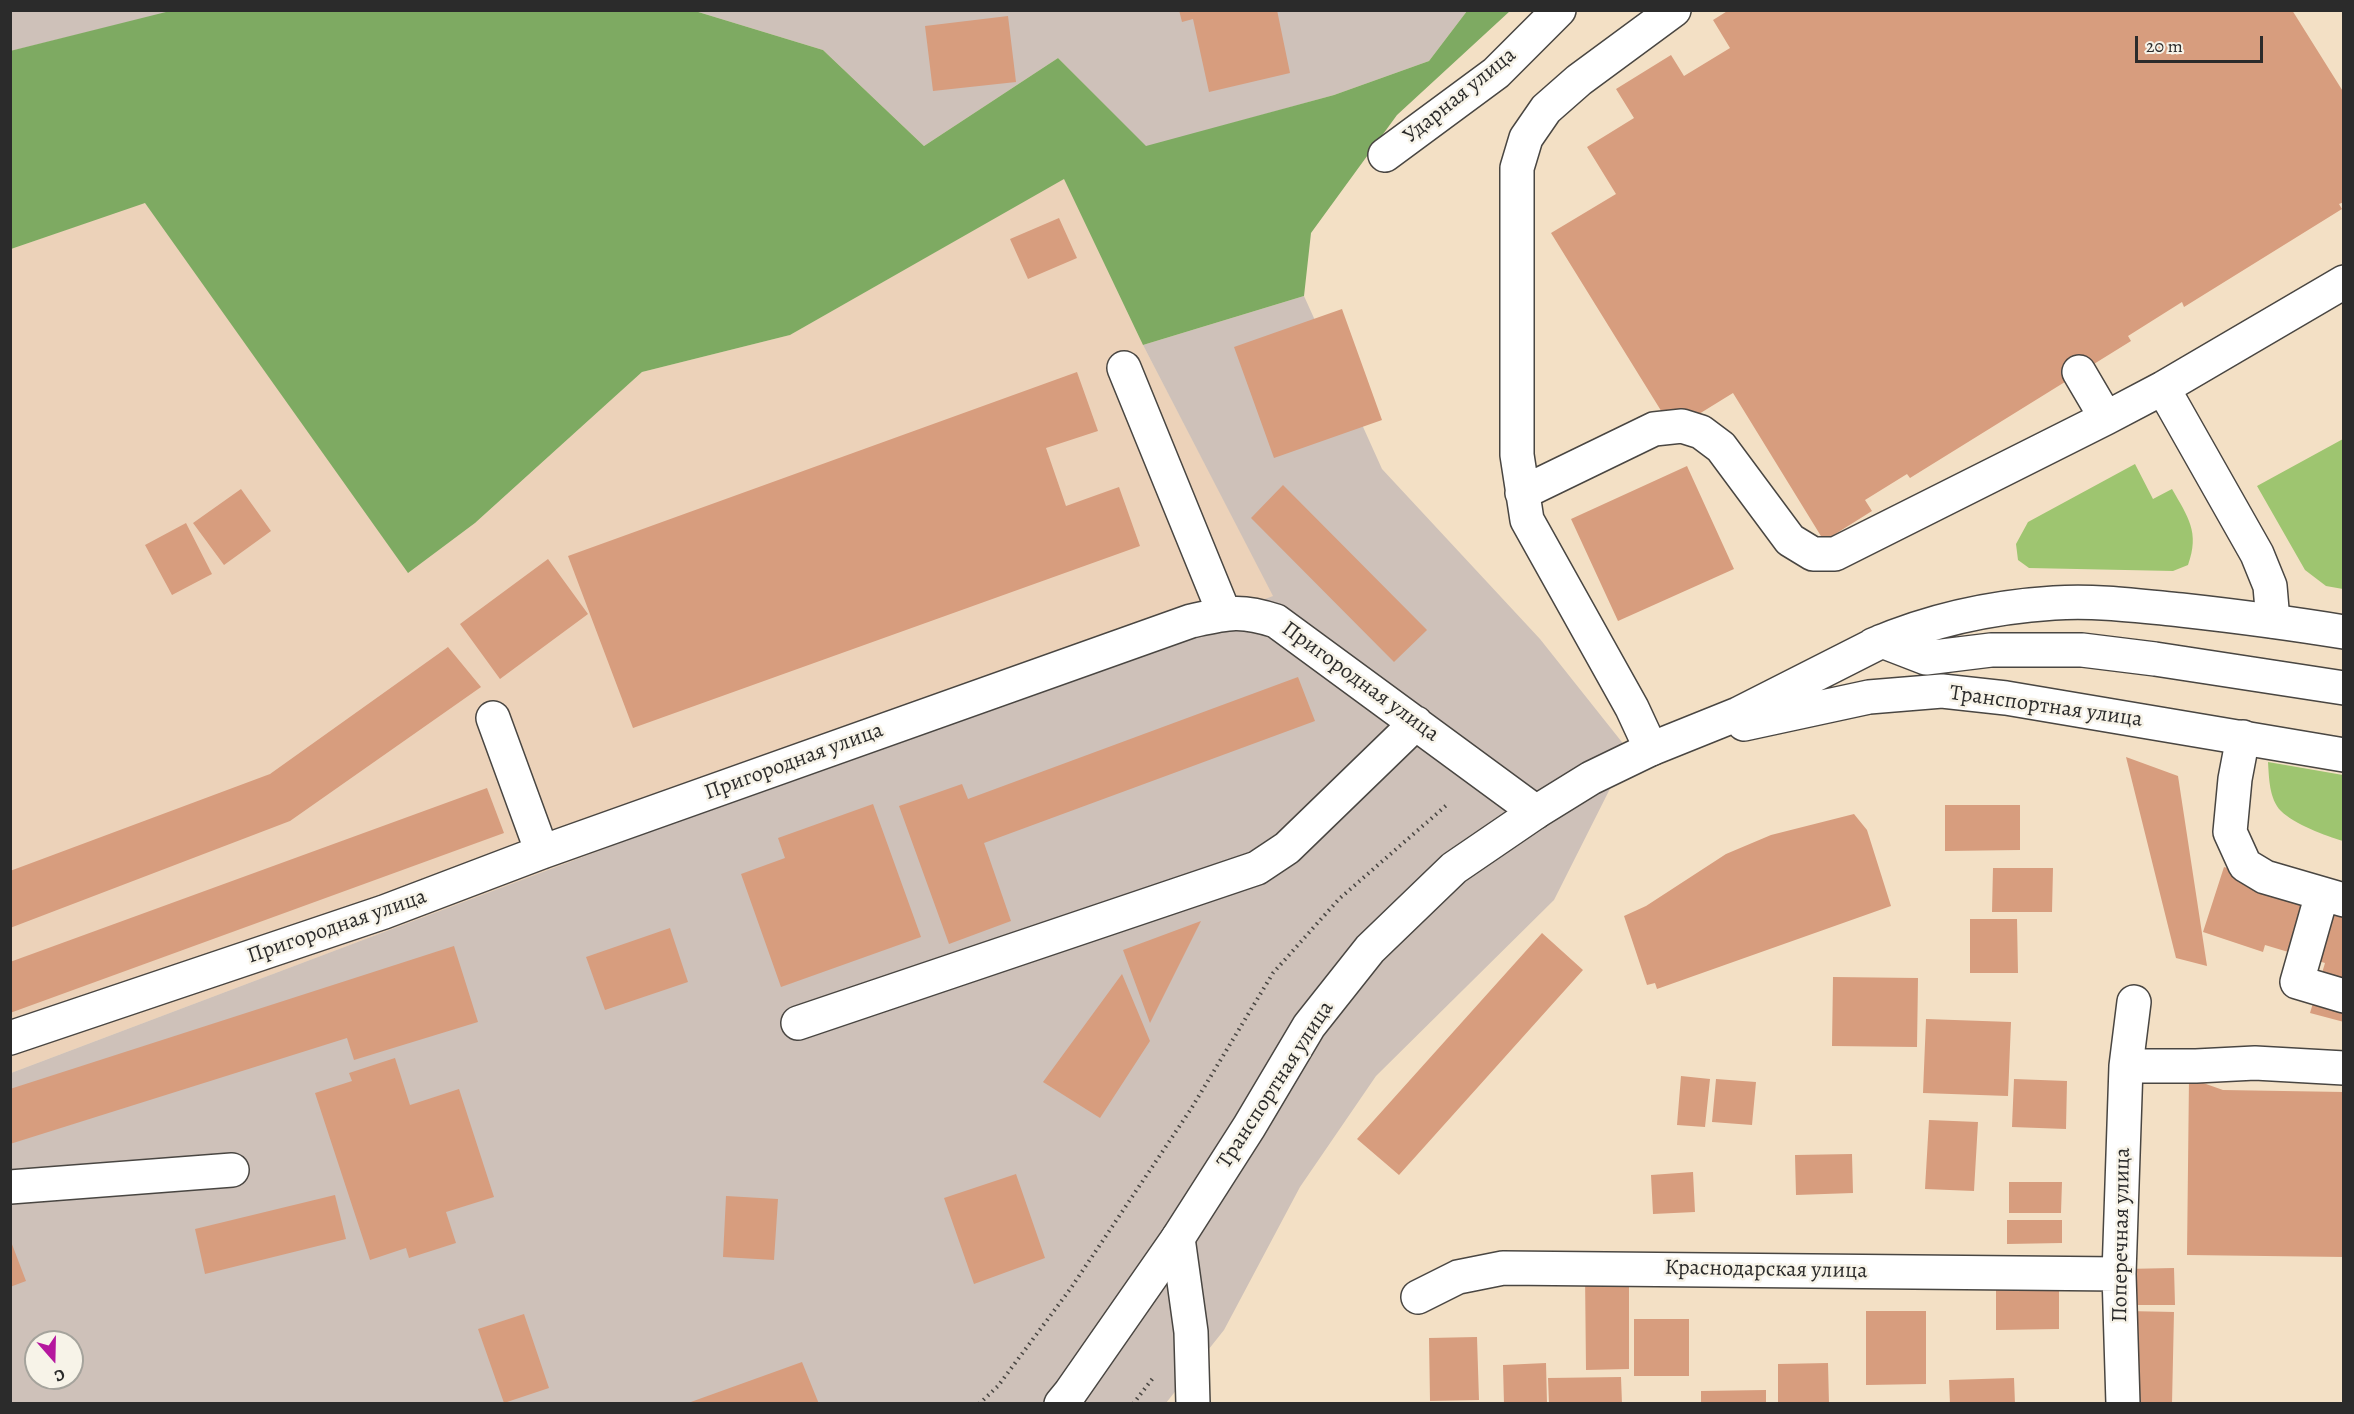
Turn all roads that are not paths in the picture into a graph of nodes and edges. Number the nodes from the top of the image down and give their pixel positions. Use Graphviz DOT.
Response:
graph roads {
  1 [pos="1559,10"];
  2 [pos="1674,10"];
  3 [pos="1385,155"];
  4 [pos="2343,282"];
  5 [pos="1124,368"];
  6 [pos="2079,372"];
  7 [pos="2163,388"];
  8 [pos="2106,418"];
  9 [pos="1522,494"];
  10 [pos="1224,613"];
  11 [pos="2273,621"];
  12 [pos="2343,632"];
  13 [pos="1882,640"];
  14 [pos="2343,688"];
  15 [pos="493,718"];
  16 [pos="1416,723"];
  17 [pos="2243,737"];
  18 [pos="1665,744"];
  19 [pos="2343,755"];
  20 [pos="1536,812"];
  21 [pos="542,852"];
  22 [pos="2333,897"];
  23 [pos="2343,996"];
  24 [pos="2134,1002"];
  25 [pos="798,1023"];
  26 [pos="10,1038"];
  27 [pos="2126,1066"];
  28 [pos="2343,1068"];
  29 [pos="232,1170"];
  30 [pos="10,1187"];
  31 [pos="1178,1238"];
  32 [pos="2120,1274"];
  33 [pos="1418,1297"];
  34 [pos="1061,1404"];
  35 [pos="1193,1404"];
  36 [pos="2123,1404"];
  1 -- 3 [label="street, Ударная улица"];
  2 -- 9 [label="street"];
  4 -- 7 [label="street"];
  5 -- 10 [label="street"];
  6 -- 8 [label="street"];
  7 -- 8 [label="street"];
  7 -- 11 [label="street"];
  8 -- 9 [label="street"];
  9 -- 18 [label="street"];
  10 -- 16 [label="street, Пригородная улица"];
  10 -- 21 [label="street, Пригородная улица"];
  11 -- 12 [label="street, Транспортная улица"];
  11 -- 13 [label="street, Транспортная улица"];
  13 -- 14 [label="street, Транспортная улица"];
  13 -- 18 [label="street, Транспортная улица"];
  15 -- 21 [label="street"];
  16 -- 20 [label="street, Пригородная улица"];
  16 -- 25 [label="street"];
  17 -- 18 [label="street, Транспортная улица"];
  17 -- 19 [label="street, Транспортная улица"];
  17 -- 22 [label="street"];
  18 -- 20 [label="street, Транспортная улица"];
  20 -- 31 [label="street, Транспортная улица"];
  21 -- 26 [label="street, Пригородная улица"];
  22 -- 23 [label="street"];
  24 -- 27 [label="street, Поперечная улица"];
  27 -- 28 [label="street"];
  27 -- 32 [label="street, Поперечная улица"];
  29 -- 30 [label="street"];
  31 -- 34 [label="street, Транспортная улица"];
  31 -- 35 [label="street"];
  32 -- 33 [label="street, Краснодарская улица"];
  32 -- 36 [label="street, Поперечная улица"];
}
